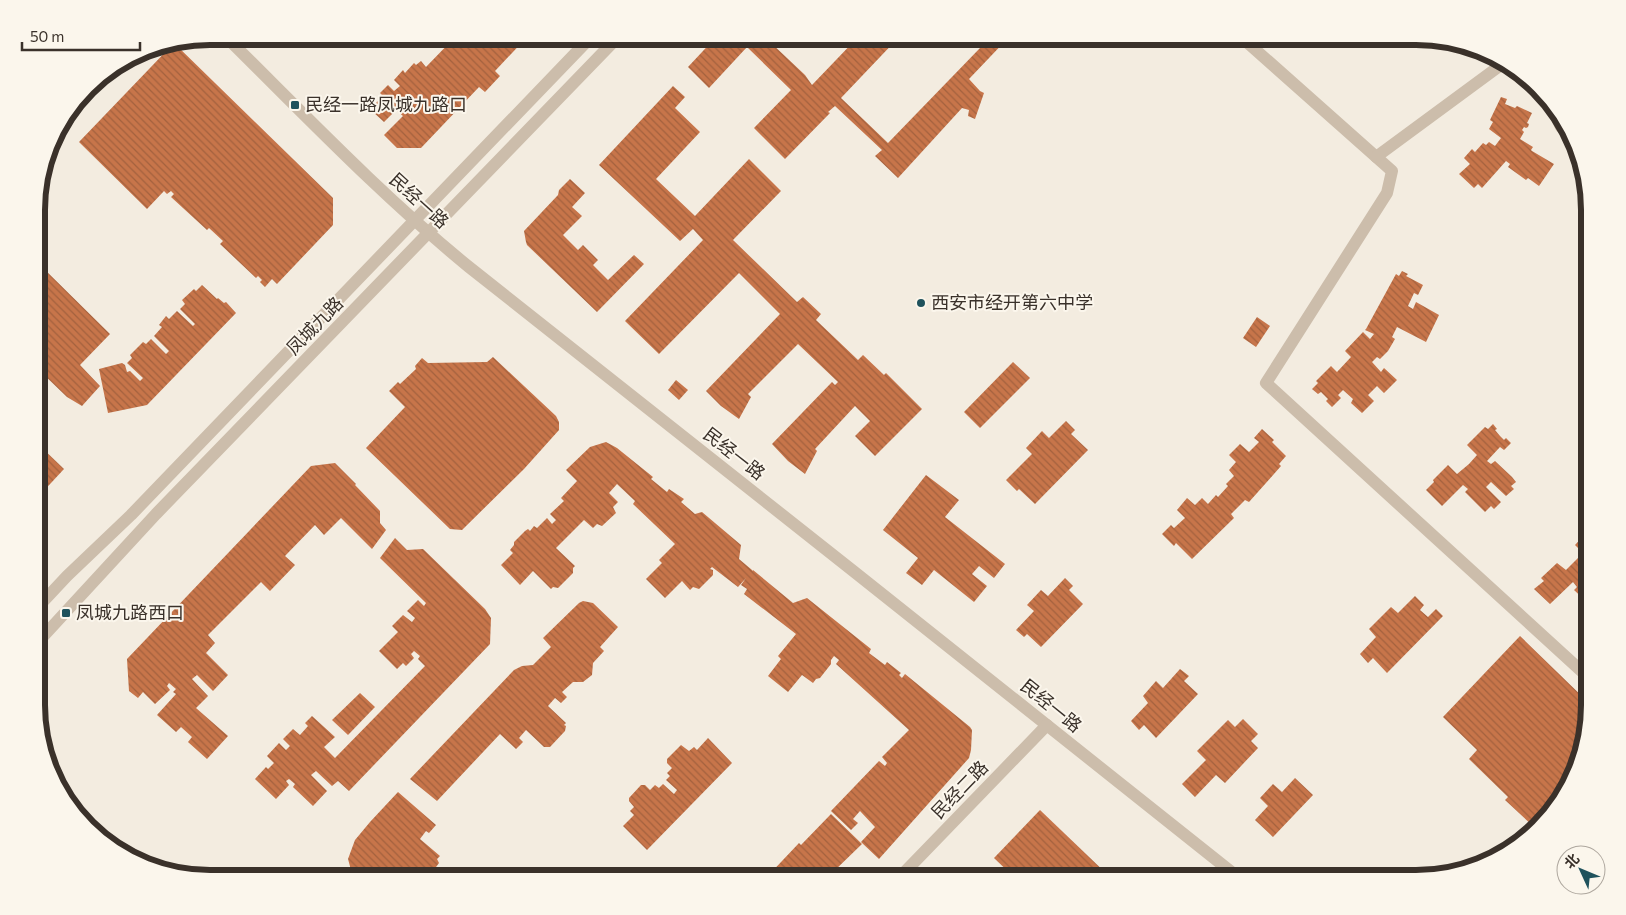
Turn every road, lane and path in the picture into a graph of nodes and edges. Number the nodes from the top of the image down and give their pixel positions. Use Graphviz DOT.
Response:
graph roads {
  1 [pos="234,45"];
  2 [pos="583,45"];
  3 [pos="609,45"];
  4 [pos="1250,45"];
  5 [pos="1498,67"];
  6 [pos="1376,157"];
  7 [pos="414,221"];
  8 [pos="428,233"];
  9 [pos="45,600"];
  10 [pos="45,634"];
  11 [pos="1581,671"];
  12 [pos="1048,725"];
  13 [pos="906,870"];
  14 [pos="1229,870"];
  1 -- 7 [label="street, 民经一路"];
  2 -- 7 [label="street, 凤城九路"];
  3 -- 8 [label="street, 凤城九路"];
  4 -- 6 [label="street"];
  5 -- 6 [label="street"];
  6 -- 11 [label="street"];
  7 -- 8 [label="street, 民经一路"];
  7 -- 9 [label="street, 凤城九路"];
  8 -- 10 [label="street, 凤城九路"];
  8 -- 12 [label="street, 民经一路"];
  12 -- 13 [label="street, 民经二路"];
  12 -- 14 [label="street, 民经一路"];
}
